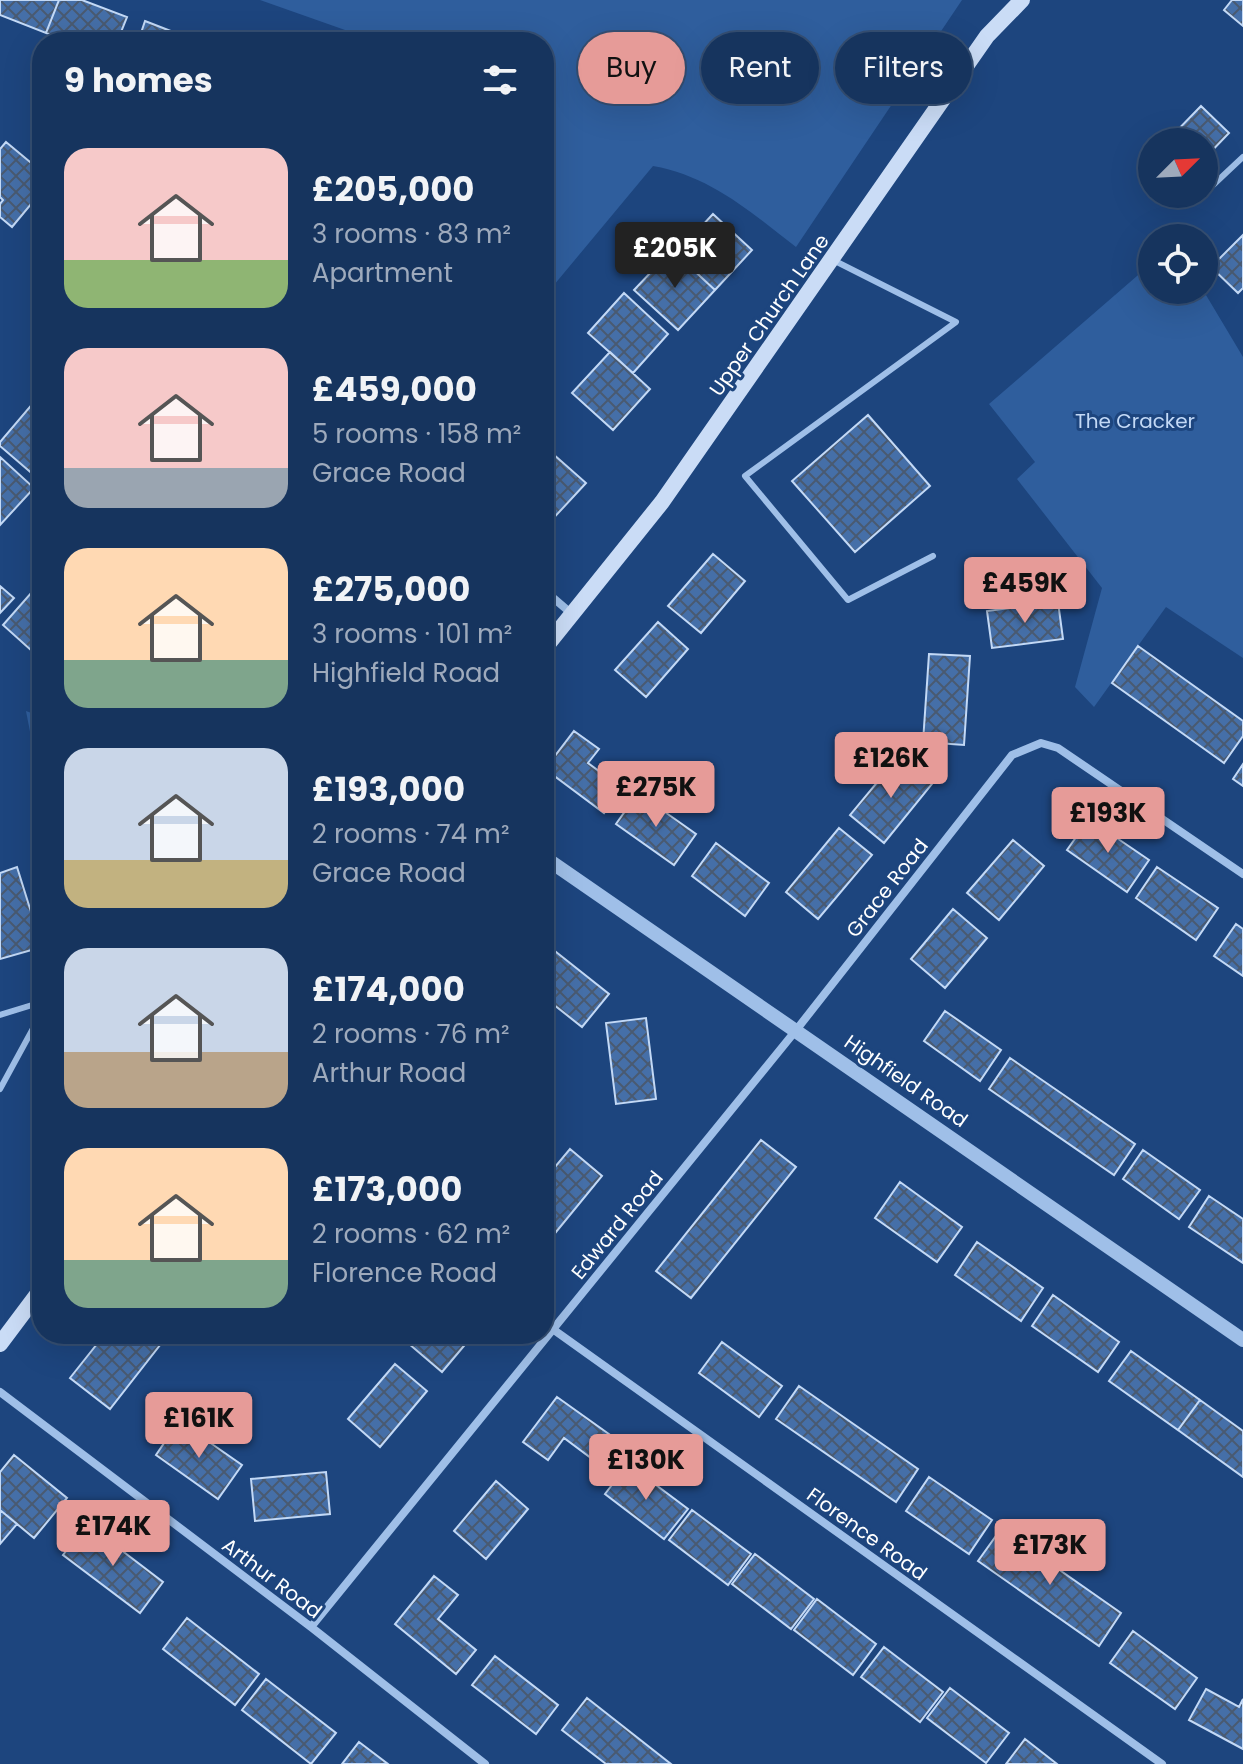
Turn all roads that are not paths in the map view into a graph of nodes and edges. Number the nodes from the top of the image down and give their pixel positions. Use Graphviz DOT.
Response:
graph roads {
  1 [pos="1022,0"];
  2 [pos="1243,157"];
  3 [pos="1218,180"];
  4 [pos="833,260"];
  5 [pos="933,556"];
  6 [pos="554,599"];
  7 [pos="572,614"];
  8 [pos="554,636"];
  9 [pos="554,864"];
  10 [pos="1243,874"];
  11 [pos="32,1005"];
  12 [pos="0,1015"];
  13 [pos="797,1029"];
  14 [pos="32,1030"];
  15 [pos="0,1089"];
  16 [pos="32,1301"];
  17 [pos="554,1330"];
  18 [pos="1243,1340"];
  19 [pos="0,1344"];
  20 [pos="543,1344"];
  21 [pos="0,1392"];
  22 [pos="311,1627"];
  23 [pos="485,1764"];
  24 [pos="1162,1764"];
  1 -- 4 [label="main road, Upper Church Lane"];
  2 -- 3 [label="lane"];
  4 -- 5 [label="lane"];
  4 -- 7 [label="main road, Upper Church Lane"];
  6 -- 7 [label="street"];
  7 -- 8 [label="main road, Upper Church Lane"];
  9 -- 13 [label="street, Highfield Road"];
  10 -- 13 [label="street, Grace Road"];
  11 -- 12 [label="lane"];
  13 -- 17 [label="street, Edward Road"];
  13 -- 18 [label="street, Highfield Road"];
  14 -- 15 [label="lane"];
  16 -- 19 [label="main road"];
  17 -- 24 [label="street, Florence Road"];
  20 -- 22 [label="street, Edward Road"];
  21 -- 22 [label="street, Arthur Road"];
  22 -- 23 [label="street, Arthur Road"];
}
